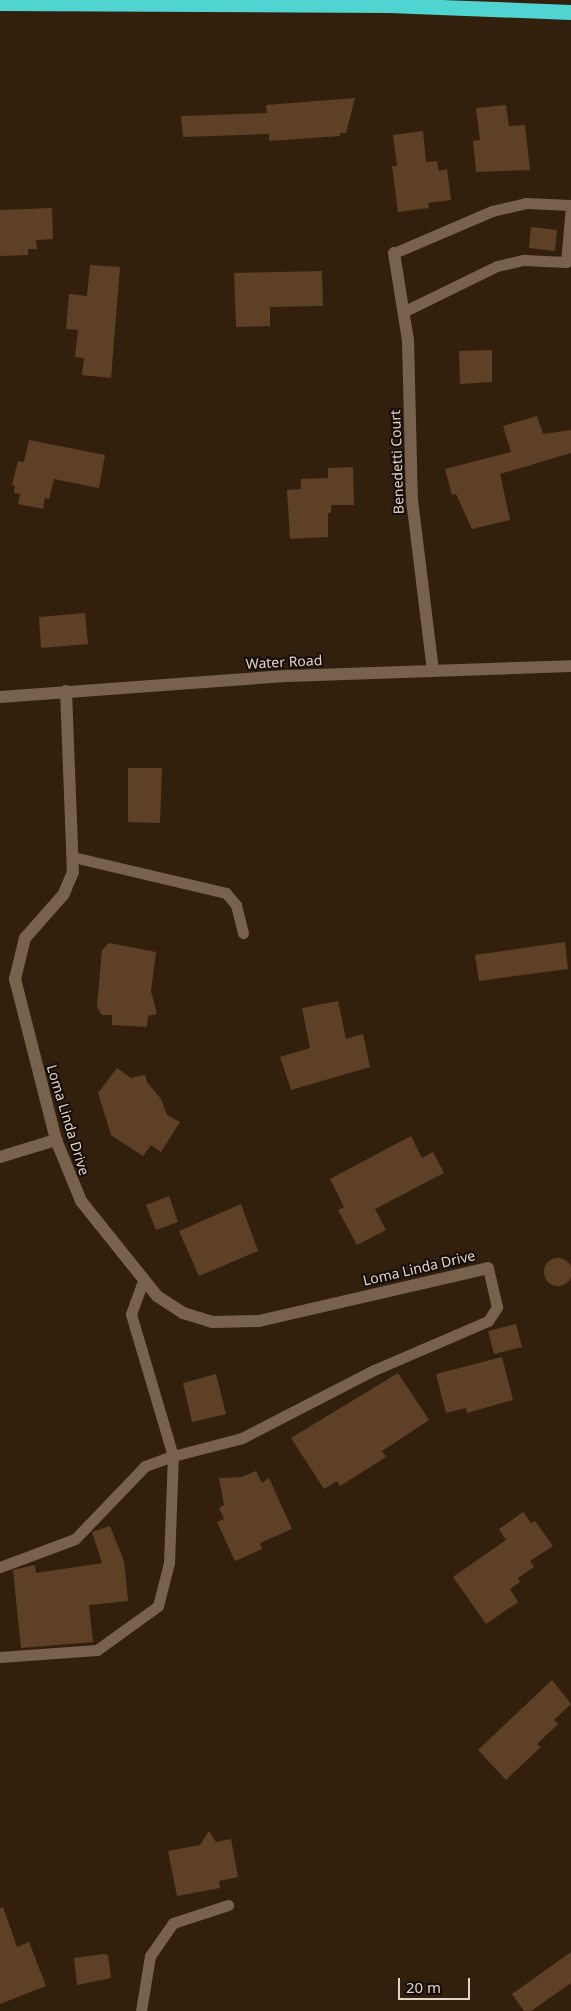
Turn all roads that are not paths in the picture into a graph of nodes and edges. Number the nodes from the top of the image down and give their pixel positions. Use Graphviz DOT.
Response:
graph roads {
  1 [pos="0,3"];
  2 [pos="571,12"];
  3 [pos="571,206"];
  4 [pos="394,253"];
  5 [pos="405,311"];
  6 [pos="571,666"];
  7 [pos="433,670"];
  8 [pos="66,691"];
  9 [pos="0,696"];
  10 [pos="73,857"];
  11 [pos="242,933"];
  12 [pos="56,1140"];
  13 [pos="0,1157"];
  14 [pos="488,1268"];
  15 [pos="143,1281"];
  16 [pos="173,1456"];
  17 [pos="0,1567"];
  18 [pos="0,1657"];
  19 [pos="228,1905"];
  20 [pos="141,2011"];
  1 -- 2 [label="highway"];
  3 -- 4 [label="lane"];
  3 -- 5 [label="lane"];
  4 -- 5 [label="street, Benedetti Court"];
  5 -- 7 [label="street, Benedetti Court"];
  6 -- 7 [label="street, Water Road"];
  7 -- 8 [label="street, Water Road"];
  8 -- 9 [label="street, Water Road"];
  8 -- 10 [label="street, Loma Linda Drive"];
  10 -- 11 [label="lane"];
  10 -- 12 [label="street, Loma Linda Drive"];
  12 -- 13 [label="street"];
  12 -- 15 [label="street, Loma Linda Drive"];
  14 -- 15 [label="street, Loma Linda Drive"];
  14 -- 16 [label="lane"];
  15 -- 16 [label="lane"];
  16 -- 17 [label="lane"];
  16 -- 18 [label="lane"];
  19 -- 20 [label="lane"];
}
